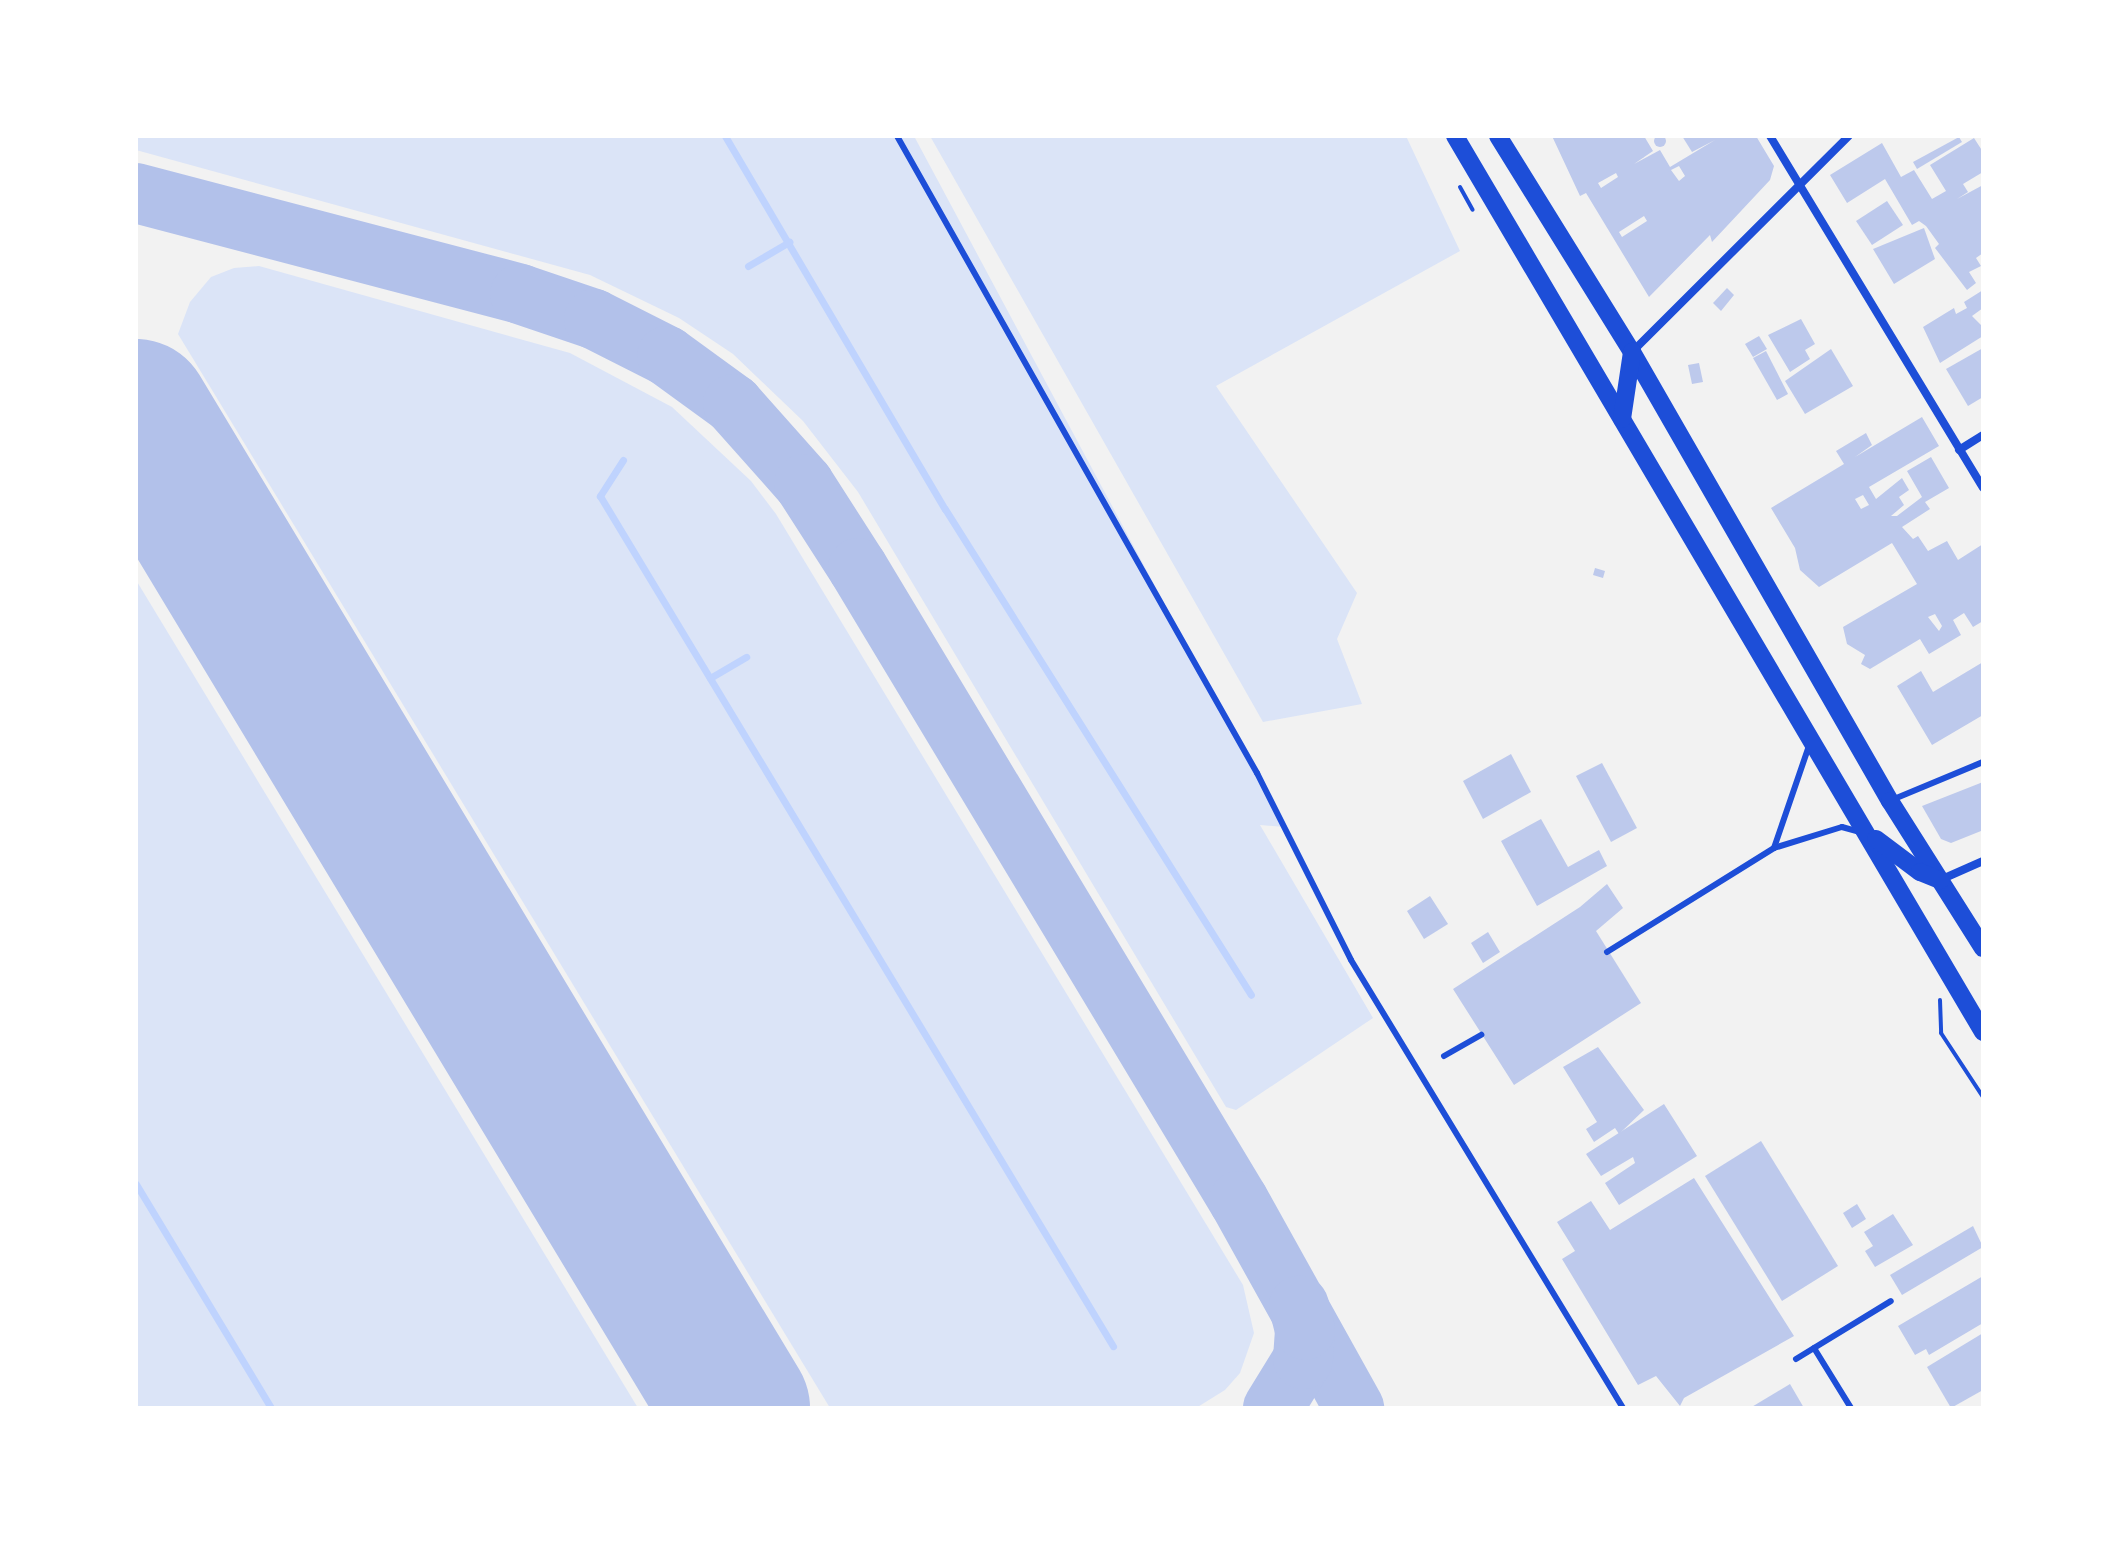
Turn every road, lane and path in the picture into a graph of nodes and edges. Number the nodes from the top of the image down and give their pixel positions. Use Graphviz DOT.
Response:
graph roads {
  1 [pos="897,136"];
  2 [pos="1455,136"];
  3 [pos="1498,136"];
  4 [pos="1770,136"];
  5 [pos="1849,136"];
  6 [pos="1798,187"];
  7 [pos="1632,352"];
  8 [pos="1622,419"];
  9 [pos="1983,435"];
  10 [pos="1959,450"];
  11 [pos="1983,488"];
  12 [pos="1813,736"];
  13 [pos="1983,762"];
  14 [pos="1890,801"];
  15 [pos="1871,834"];
  16 [pos="1774,848"];
  17 [pos="1983,861"];
  18 [pos="1940,880"];
  19 [pos="1983,948"];
  20 [pos="1607,952"];
  21 [pos="1983,1032"];
  22 [pos="1941,1033"];
  23 [pos="1481,1035"];
  24 [pos="1444,1056"];
  25 [pos="1983,1097"];
  26 [pos="1891,1301"];
  27 [pos="1814,1348"];
  28 [pos="1796,1359"];
  29 [pos="1623,1408"];
  30 [pos="1851,1408"];
  1 -- 29 [label="lane"];
  2 -- 8 [label="main road"];
  3 -- 7 [label="main road"];
  4 -- 6 [label="street"];
  5 -- 6 [label="street"];
  6 -- 7 [label="street"];
  6 -- 10 [label="street"];
  7 -- 8 [label="main road"];
  7 -- 14 [label="main road"];
  8 -- 12 [label="main road"];
  9 -- 10 [label="street"];
  10 -- 11 [label="street"];
  12 -- 15 [label="main road"];
  12 -- 16 [label="lane"];
  13 -- 14 [label="lane"];
  14 -- 18 [label="main road"];
  15 -- 16 [label="lane"];
  15 -- 18 [label="main road"];
  15 -- 21 [label="main road"];
  16 -- 20 [label="lane"];
  17 -- 18 [label="street"];
  18 -- 19 [label="main road"];
  22 -- 25 [label="path"];
  23 -- 24 [label="lane"];
  26 -- 27 [label="lane"];
  27 -- 28 [label="lane"];
  27 -- 30 [label="lane"];
}
